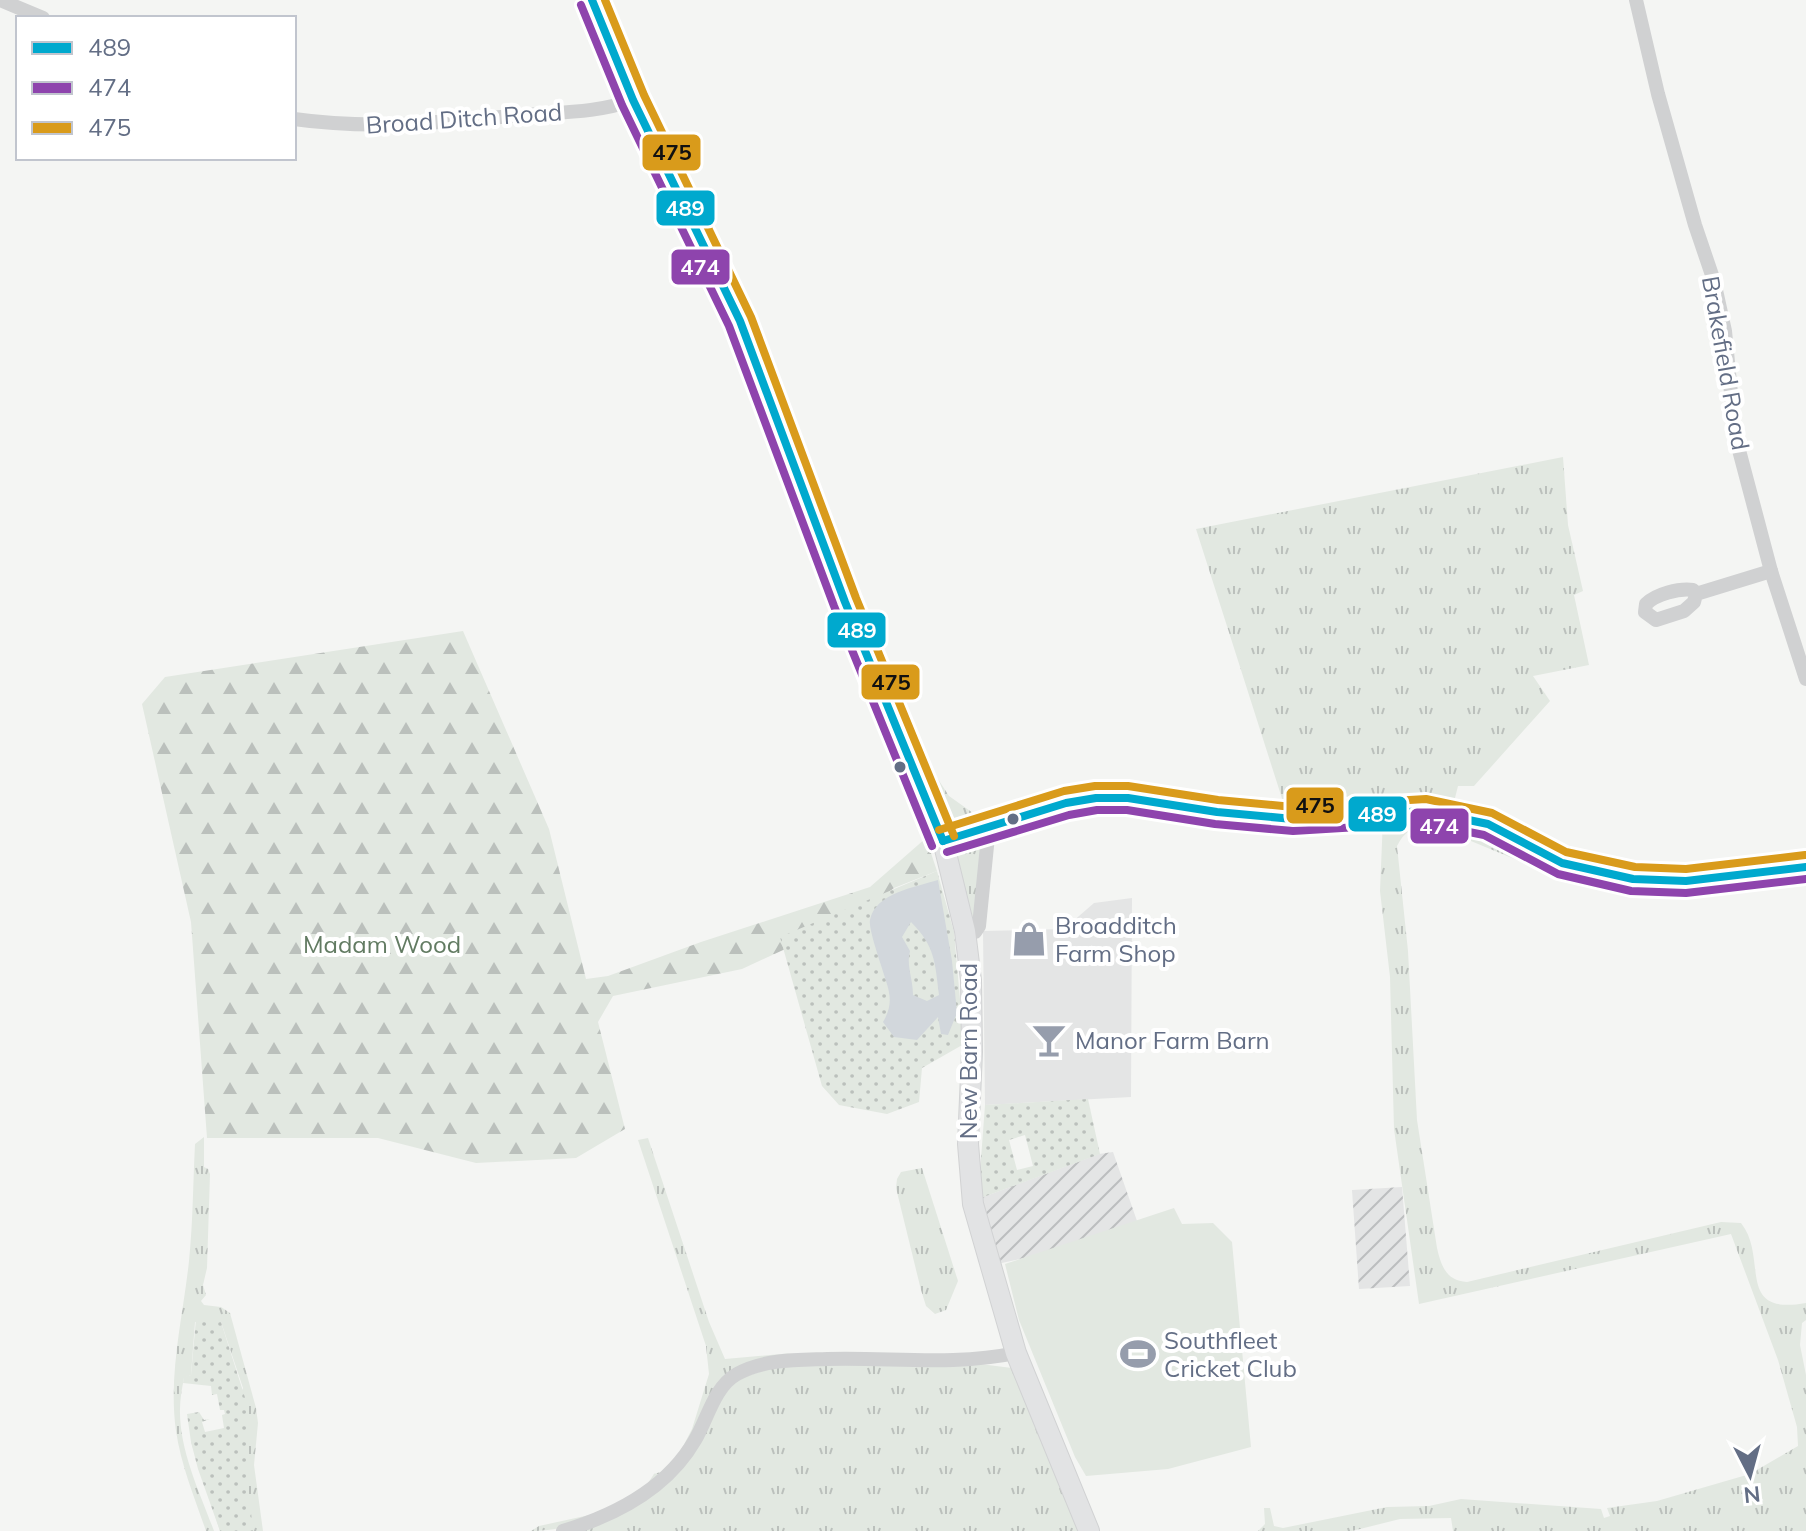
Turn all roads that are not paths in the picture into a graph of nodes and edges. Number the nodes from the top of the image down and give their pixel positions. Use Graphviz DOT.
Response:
graph roads {
  1 [pos="0,0"];
  2 [pos="592,0"];
  3 [pos="1636,0"];
  4 [pos="38,16"];
  5 [pos="633,100"];
  6 [pos="296,119"];
  7 [pos="1771,571"];
  8 [pos="1696,594"];
  9 [pos="1806,679"];
  10 [pos="989,826"];
  11 [pos="943,841"];
  12 [pos="1806,867"];
  13 [pos="966,934"];
  14 [pos="1016,1353"];
  15 [pos="563,1531"];
  16 [pos="1089,1531"];
  1 -- 4 [label="street"];
  2 -- 5 [label="street, New Barn Road"];
  3 -- 7 [label="street, Brakefield Road"];
  5 -- 6 [label="street, Broad Ditch Road"];
  5 -- 11 [label="street, New Barn Road"];
  7 -- 8 [label="street"];
  7 -- 9 [label="street, Brakefield Road"];
  10 -- 11 [label="street"];
  10 -- 12 [label="street"];
  10 -- 13 [label="street"];
  11 -- 13 [label="street, New Barn Road"];
  13 -- 14 [label="street, New Barn Road"];
  14 -- 15 [label="street"];
  14 -- 16 [label="street, New Barn Road"];
}
